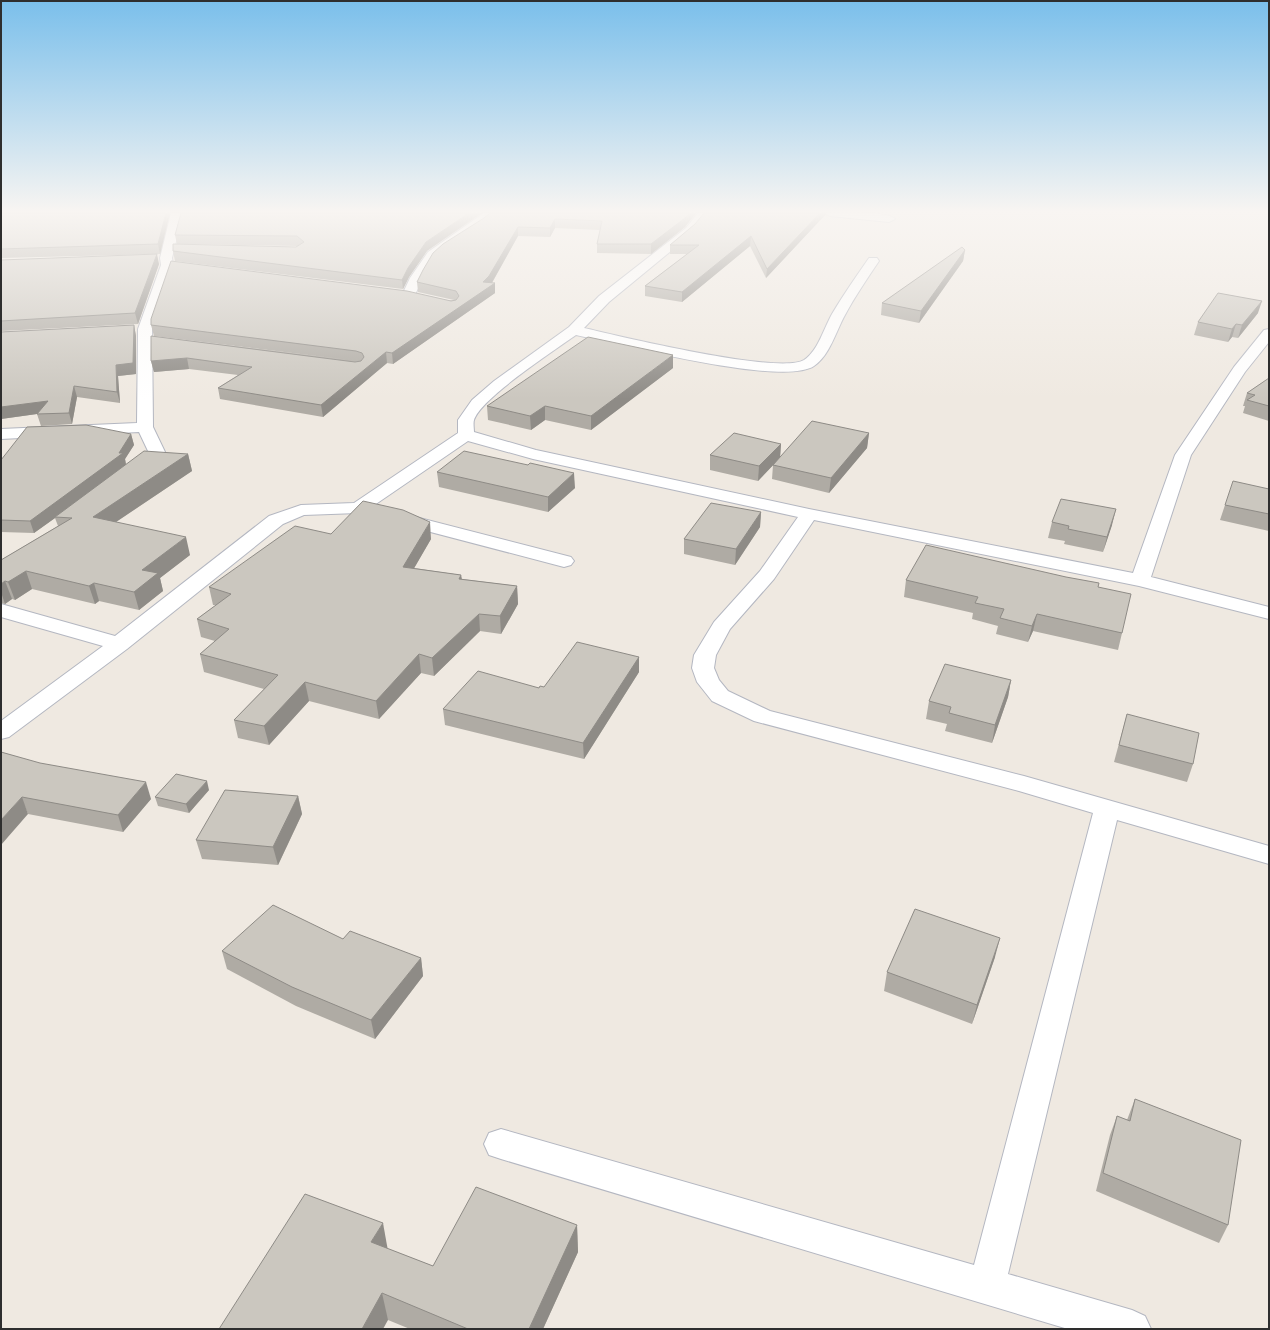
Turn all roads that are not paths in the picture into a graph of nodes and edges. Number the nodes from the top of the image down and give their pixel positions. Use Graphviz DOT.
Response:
graph roads {
  1 [pos="164,275"];
  2 [pos="418,275"];
  3 [pos="634,275"];
  4 [pos="864,275"];
  5 [pos="392,293"];
  6 [pos="408,295"];
  7 [pos="422,298"];
  8 [pos="574,330"];
  9 [pos="1269,333"];
  10 [pos="145,427"];
  11 [pos="1,434"];
  12 [pos="466,435"];
  13 [pos="119,480"];
  14 [pos="358,508"];
  15 [pos="809,514"];
  16 [pos="564,561"];
  17 [pos="1140,580"];
  18 [pos="1,610"];
  19 [pos="1269,613"];
  20 [pos="119,644"];
  21 [pos="1,732"];
  22 [pos="1107,808"];
  23 [pos="1269,855"];
  24 [pos="501,1144"];
  25 [pos="987,1286"];
  26 [pos="1132,1329"];
  1 -- 10 [label="street"];
  2 -- 6 [label="street"];
  3 -- 8 [label="street"];
  4 -- 8 [label="street"];
  5 -- 6 [label="street"];
  6 -- 7 [label="street"];
  8 -- 12 [label="street"];
  9 -- 17 [label="street"];
  10 -- 11 [label="street"];
  10 -- 13 [label="street"];
  12 -- 14 [label="street"];
  12 -- 15 [label="street"];
  14 -- 16 [label="street"];
  14 -- 20 [label="street"];
  15 -- 17 [label="street"];
  15 -- 22 [label="street"];
  17 -- 19 [label="street"];
  18 -- 20 [label="street"];
  20 -- 21 [label="street"];
  22 -- 23 [label="street"];
  22 -- 25 [label="street"];
  24 -- 25 [label="street"];
  25 -- 26 [label="street"];
}
